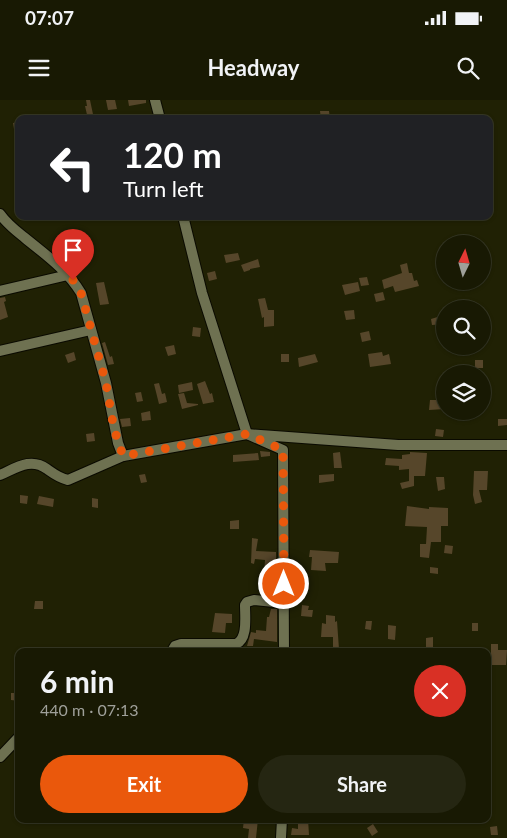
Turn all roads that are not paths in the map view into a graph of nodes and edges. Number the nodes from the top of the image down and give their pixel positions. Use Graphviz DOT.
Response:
graph roads {
  1 [pos="155,100"];
  2 [pos="159,115"];
  3 [pos="0,214"];
  4 [pos="184,220"];
  5 [pos="3,224"];
  6 [pos="68,275"];
  7 [pos="0,291"];
  8 [pos="91,330"];
  9 [pos="0,351"];
  10 [pos="247,434"];
  11 [pos="507,444"];
  12 [pos="123,456"];
  13 [pos="0,475"];
  14 [pos="284,603"];
  15 [pos="174,648"];
  16 [pos="284,648"];
  17 [pos="15,741"];
  18 [pos="0,757"];
  19 [pos="282,823"];
  20 [pos="282,838"];
  1 -- 2 [label="street"];
  3 -- 5 [label="street"];
  4 -- 10 [label="street"];
  5 -- 6 [label="street"];
  6 -- 7 [label="street"];
  6 -- 8 [label="street"];
  8 -- 9 [label="street"];
  8 -- 12 [label="street"];
  10 -- 11 [label="street"];
  10 -- 12 [label="street"];
  10 -- 14 [label="street"];
  12 -- 13 [label="street"];
  14 -- 15 [label="street"];
  14 -- 16 [label="street"];
  17 -- 18 [label="street"];
  19 -- 20 [label="street"];
}
